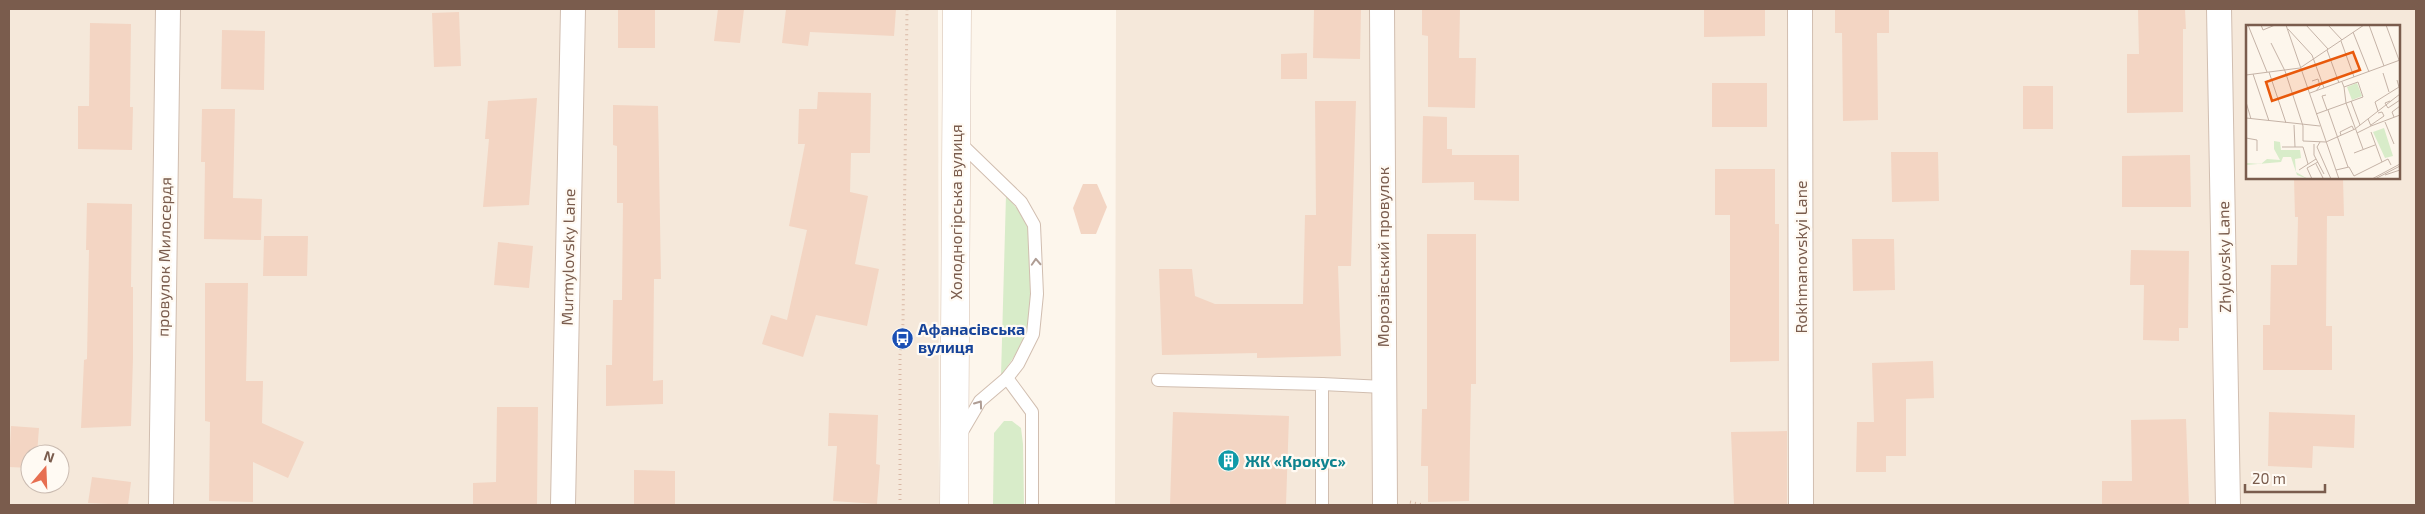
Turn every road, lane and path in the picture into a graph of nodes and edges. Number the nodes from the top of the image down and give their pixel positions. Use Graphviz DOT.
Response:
graph roads {
  1 [pos="168,9"];
  2 [pos="573,9"];
  3 [pos="907,9"];
  4 [pos="957,9"];
  5 [pos="1382,9"];
  6 [pos="1800,9"];
  7 [pos="2219,9"];
  8 [pos="956,139"];
  9 [pos="1007,378"];
  10 [pos="1158,380"];
  11 [pos="1322,384"];
  12 [pos="1384,387"];
  13 [pos="954,446"];
  14 [pos="161,505"];
  15 [pos="563,505"];
  16 [pos="900,505"];
  17 [pos="954,505"];
  18 [pos="1032,505"];
  19 [pos="1322,505"];
  20 [pos="1385,505"];
  21 [pos="1802,505"];
  22 [pos="2228,505"];
  1 -- 14 [label="street, провулок Милосердя"];
  2 -- 15 [label="street, Murmylovsky Lane"];
  3 -- 16 [label="path"];
  4 -- 8 [label="main road, Холодногірська вулиця"];
  5 -- 12 [label="street, Морозівський провулок"];
  6 -- 21 [label="street, Rokhmanovskyi Lane"];
  7 -- 22 [label="street, Zhylovsky Lane"];
  9 -- 8 [label="lane, one-way"];
  8 -- 13 [label="main road, Холодногірська вулиця"];
  13 -- 9 [label="lane, one-way"];
  9 -- 18 [label="lane"];
  10 -- 11 [label="lane"];
  11 -- 12 [label="lane"];
  11 -- 19 [label="lane"];
  12 -- 20 [label="street, Морозівський провулок"];
  13 -- 17 [label="main road, Холодногірська вулиця"];
}
